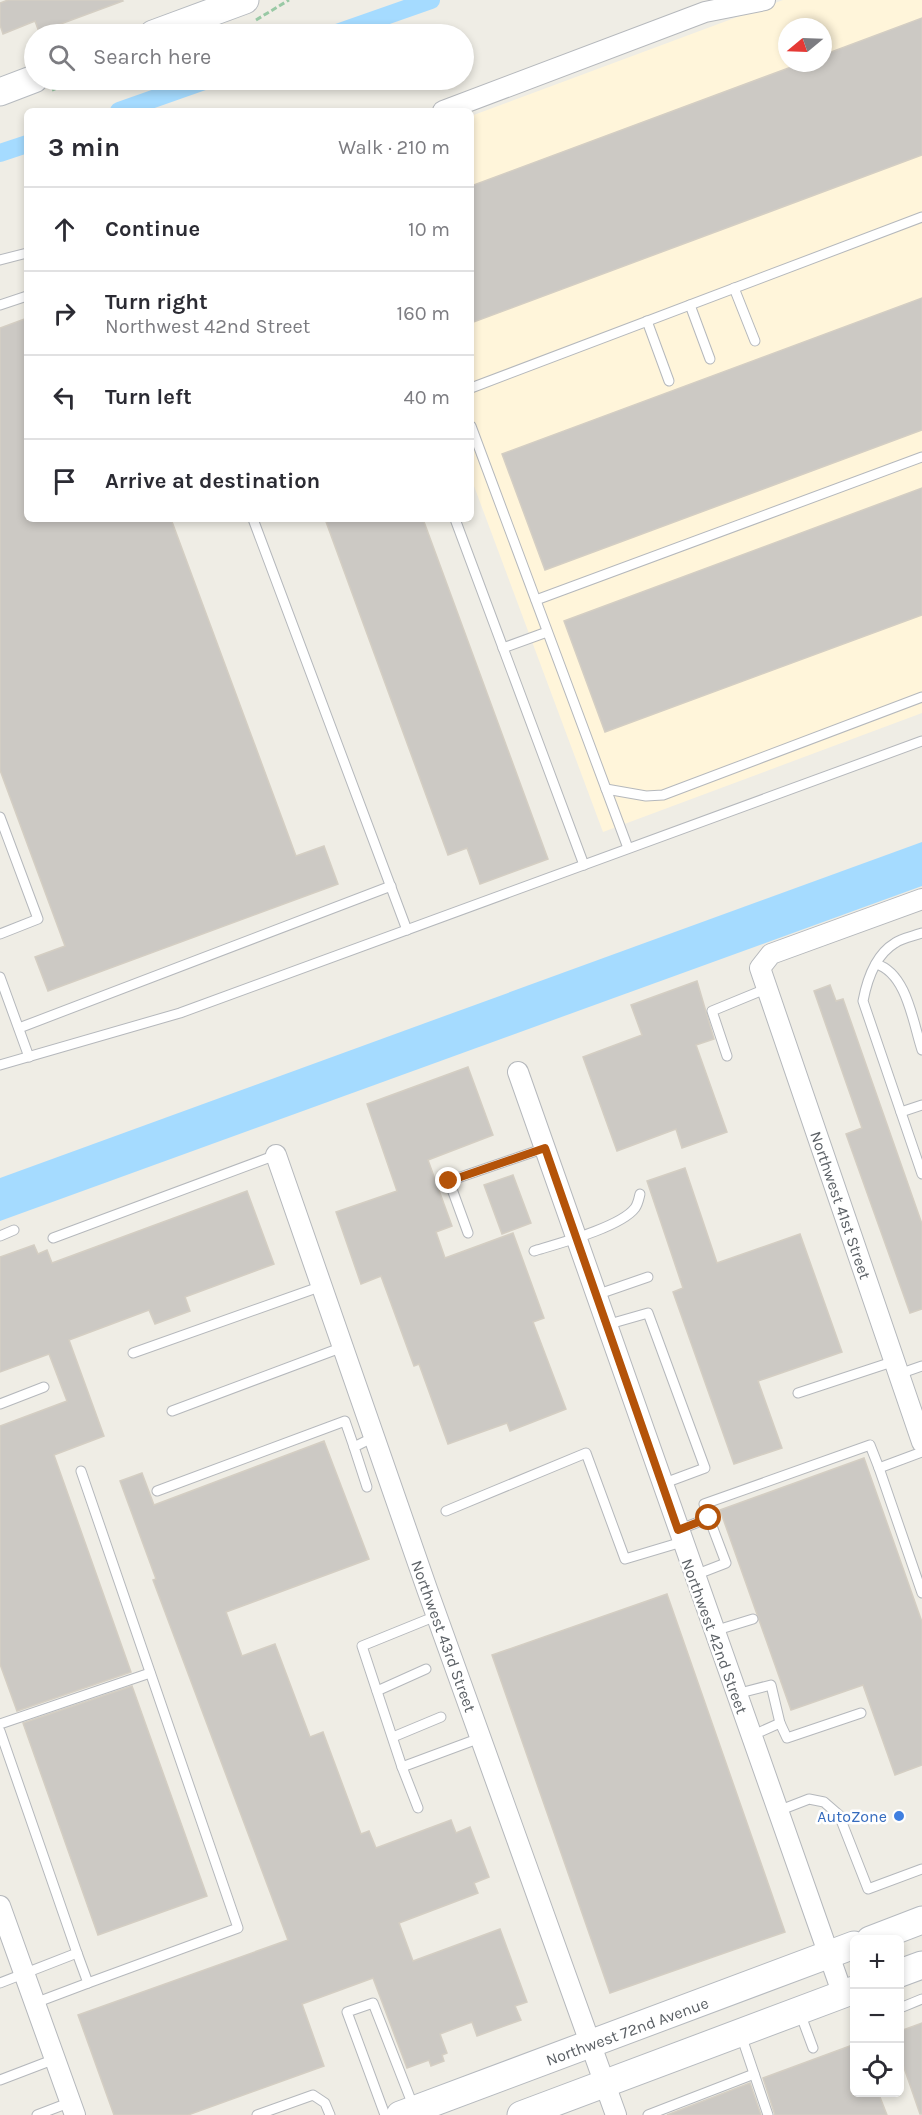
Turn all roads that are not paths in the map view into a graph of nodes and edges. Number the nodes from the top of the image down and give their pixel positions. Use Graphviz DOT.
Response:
graph roads {
  1 [pos="245,0"];
  2 [pos="724,0"];
  3 [pos="765,0"];
  4 [pos="705,12"];
  5 [pos="180,24"];
  6 [pos="24,83"];
  7 [pos="0,92"];
  8 [pos="451,108"];
  9 [pos="922,217"];
  10 [pos="24,254"];
  11 [pos="0,260"];
  12 [pos="735,288"];
  13 [pos="24,297"];
  14 [pos="0,305"];
  15 [pos="690,305"];
  16 [pos="647,321"];
  17 [pos="755,341"];
  18 [pos="710,359"];
  19 [pos="669,381"];
  20 [pos="474,387"];
  21 [pos="474,434"];
  22 [pos="922,457"];
  23 [pos="254,522"];
  24 [pos="456,522"];
  25 [pos="536,600"];
  26 [pos="548,632"];
  27 [pos="503,648"];
  28 [pos="922,697"];
  29 [pos="922,741"];
  30 [pos="606,789"];
  31 [pos="0,817"];
  32 [pos="628,848"];
  33 [pos="584,865"];
  34 [pos="391,886"];
  35 [pos="922,899"];
  36 [pos="407,930"];
  37 [pos="922,933"];
  38 [pos="0,934"];
  39 [pos="876,964"];
  40 [pos="0,977"];
  41 [pos="768,988"];
  42 [pos="19,1028"];
  43 [pos="922,1050"];
  44 [pos="727,1056"];
  45 [pos="29,1057"];
  46 [pos="0,1065"];
  47 [pos="518,1072"];
  48 [pos="922,1105"];
  49 [pos="901,1112"];
  50 [pos="545,1148"];
  51 [pos="276,1155"];
  52 [pos="922,1174"];
  53 [pos="640,1194"];
  54 [pos="14,1230"];
  55 [pos="468,1233"];
  56 [pos="0,1236"];
  57 [pos="53,1238"];
  58 [pos="576,1238"];
  59 [pos="534,1251"];
  60 [pos="648,1277"];
  61 [pos="322,1286"];
  62 [pos="596,1295"];
  63 [pos="606,1325"];
  64 [pos="343,1347"];
  65 [pos="132,1353"];
  66 [pos="922,1366"];
  67 [pos="897,1367"];
  68 [pos="44,1387"];
  69 [pos="798,1393"];
  70 [pos="0,1404"];
  71 [pos="172,1412"];
  72 [pos="374,1437"];
  73 [pos="922,1442"];
  74 [pos="354,1447"];
  75 [pos="922,1452"];
  76 [pos="879,1468"];
  77 [pos="81,1471"];
  78 [pos="662,1484"];
  79 [pos="367,1487"];
  80 [pos="157,1491"];
  81 [pos="446,1511"];
  82 [pos="709,1518"];
  83 [pos="680,1536"];
  84 [pos="694,1575"];
  85 [pos="922,1593"];
  86 [pos="436,1616"];
  87 [pos="753,1619"];
  88 [pos="714,1631"];
  89 [pos="426,1669"];
  90 [pos="150,1673"];
  91 [pos="377,1691"];
  92 [pos="736,1694"];
  93 [pos="861,1713"];
  94 [pos="441,1717"];
  95 [pos="780,1723"];
  96 [pos="0,1724"];
  97 [pos="0,1731"];
  98 [pos="751,1736"];
  99 [pos="393,1737"];
  100 [pos="480,1738"];
  101 [pos="402,1767"];
  102 [pos="418,1808"];
  103 [pos="778,1811"];
  104 [pos="922,1869"];
  105 [pos="0,1906"];
  106 [pos="922,1920"];
  107 [pos="883,1935"];
  108 [pos="850,1947"];
  109 [pos="78,1953"];
  110 [pos="829,1955"];
  111 [pos="24,1974"];
  112 [pos="0,1983"];
  113 [pos="88,1983"];
  114 [pos="849,1992"];
  115 [pos="922,1999"];
  116 [pos="35,2003"];
  117 [pos="904,2006"];
  118 [pos="800,2011"];
  119 [pos="741,2033"];
  120 [pos="591,2044"];
  121 [pos="813,2048"];
  122 [pos="55,2059"];
  123 [pos="754,2074"];
  124 [pos="0,2080"];
  125 [pos="605,2084"];
  126 [pos="73,2109"];
  127 [pos="407,2112"];
  128 [pos="37,2115"];
  129 [pos="257,2115"];
  130 [pos="330,2115"];
  131 [pos="385,2115"];
  132 [pos="520,2115"];
  133 [pos="616,2115"];
  134 [pos="648,2115"];
  135 [pos="768,2115"];
  1 -- 5 [label="main road"];
  2 -- 4 [label="street"];
  3 -- 4 [label="street"];
  4 -- 8 [label="street"];
  6 -- 7 [label="main road"];
  9 -- 12 [label="lane"];
  10 -- 11 [label="lane"];
  12 -- 15 [label="lane"];
  12 -- 17 [label="lane"];
  13 -- 14 [label="lane"];
  15 -- 16 [label="lane"];
  15 -- 18 [label="lane"];
  16 -- 19 [label="lane"];
  16 -- 20 [label="lane"];
  21 -- 25 [label="lane"];
  22 -- 25 [label="lane"];
  23 -- 34 [label="lane"];
  24 -- 27 [label="lane"];
  25 -- 26 [label="lane"];
  26 -- 27 [label="lane"];
  26 -- 30 [label="lane"];
  27 -- 33 [label="lane"];
  28 -- 30 [label="lane"];
  29 -- 32 [label="lane"];
  30 -- 32 [label="lane"];
  31 -- 38 [label="lane"];
  32 -- 33 [label="lane"];
  33 -- 36 [label="lane"];
  34 -- 36 [label="lane"];
  34 -- 42 [label="lane"];
  35 -- 41 [label="street, Northwest 41st Street"];
  36 -- 45 [label="lane"];
  37 -- 39 [label="lane"];
  39 -- 43 [label="lane"];
  39 -- 49 [label="lane"];
  40 -- 42 [label="lane"];
  41 -- 44 [label="lane"];
  41 -- 67 [label="street, Northwest 41st Street"];
  42 -- 45 [label="lane"];
  45 -- 46 [label="lane"];
  47 -- 50 [label="street, Northwest 42nd Street"];
  48 -- 49 [label="lane"];
  49 -- 52 [label="lane"];
  50 -- 55 [label="lane"];
  50 -- 58 [label="street, Northwest 42nd Street"];
  51 -- 57 [label="lane"];
  51 -- 61 [label="street, Northwest 43rd Street"];
  53 -- 58 [label="lane"];
  54 -- 56 [label="lane"];
  58 -- 59 [label="lane"];
  58 -- 62 [label="street, Northwest 42nd Street"];
  60 -- 62 [label="lane"];
  61 -- 64 [label="street, Northwest 43rd Street"];
  61 -- 65 [label="lane"];
  62 -- 63 [label="street, Northwest 42nd Street"];
  63 -- 78 [label="street, Northwest 42nd Street"];
  63 -- 78 [label="lane"];
  64 -- 71 [label="lane"];
  64 -- 72 [label="street, Northwest 43rd Street"];
  66 -- 67 [label="lane"];
  67 -- 69 [label="lane"];
  67 -- 73 [label="street, Northwest 41st Street"];
  68 -- 70 [label="lane"];
  72 -- 74 [label="lane"];
  72 -- 86 [label="street, Northwest 43rd Street"];
  74 -- 79 [label="lane"];
  74 -- 80 [label="lane"];
  75 -- 76 [label="lane"];
  76 -- 82 [label="lane"];
  76 -- 85 [label="lane"];
  77 -- 90 [label="lane"];
  78 -- 83 [label="street, Northwest 42nd Street"];
  81 -- 83 [label="lane"];
  82 -- 83 [label="lane"];
  82 -- 84 [label="lane"];
  83 -- 84 [label="street, Northwest 42nd Street"];
  84 -- 88 [label="street, Northwest 42nd Street"];
  86 -- 91 [label="lane"];
  86 -- 100 [label="street, Northwest 43rd Street"];
  87 -- 88 [label="lane"];
  88 -- 92 [label="street, Northwest 42nd Street"];
  89 -- 91 [label="lane"];
  90 -- 96 [label="lane"];
  90 -- 113 [label="lane"];
  91 -- 99 [label="lane"];
  92 -- 95 [label="lane"];
  92 -- 98 [label="street, Northwest 42nd Street"];
  93 -- 95 [label="lane"];
  94 -- 99 [label="lane"];
  95 -- 98 [label="lane"];
  97 -- 109 [label="lane"];
  98 -- 103 [label="street, Northwest 42nd Street"];
  99 -- 101 [label="lane"];
  100 -- 101 [label="lane"];
  100 -- 120 [label="street, Northwest 43rd Street"];
  101 -- 102 [label="lane"];
  103 -- 104 [label="lane"];
  103 -- 110 [label="street, Northwest 42nd Street"];
  105 -- 111 [label="street"];
  106 -- 107 [label="main road"];
  108 -- 110 [label="main road, Northwest 72nd Avenue"];
  109 -- 111 [label="lane"];
  109 -- 113 [label="lane"];
  110 -- 114 [label="street, Northwest 42nd Street"];
  110 -- 120 [label="main road, Northwest 72nd Avenue"];
  111 -- 112 [label="lane"];
  111 -- 116 [label="street"];
  113 -- 116 [label="lane"];
  114 -- 118 [label="main road"];
  115 -- 117 [label="lane"];
  116 -- 122 [label="street"];
  118 -- 119 [label="main road"];
  118 -- 121 [label="lane"];
  119 -- 123 [label="lane"];
  119 -- 125 [label="main road"];
  120 -- 125 [label="street, Northwest 43rd Street"];
  120 -- 127 [label="main road, Northwest 72nd Avenue"];
  122 -- 124 [label="lane"];
  122 -- 126 [label="street"];
  123 -- 134 [label="lane"];
  123 -- 135 [label="lane"];
  125 -- 132 [label="main road"];
  125 -- 133 [label="street, Northwest 43rd Street"];
  126 -- 128 [label="lane"];
  127 -- 131 [label="lane"];
  129 -- 130 [label="lane"];
}
